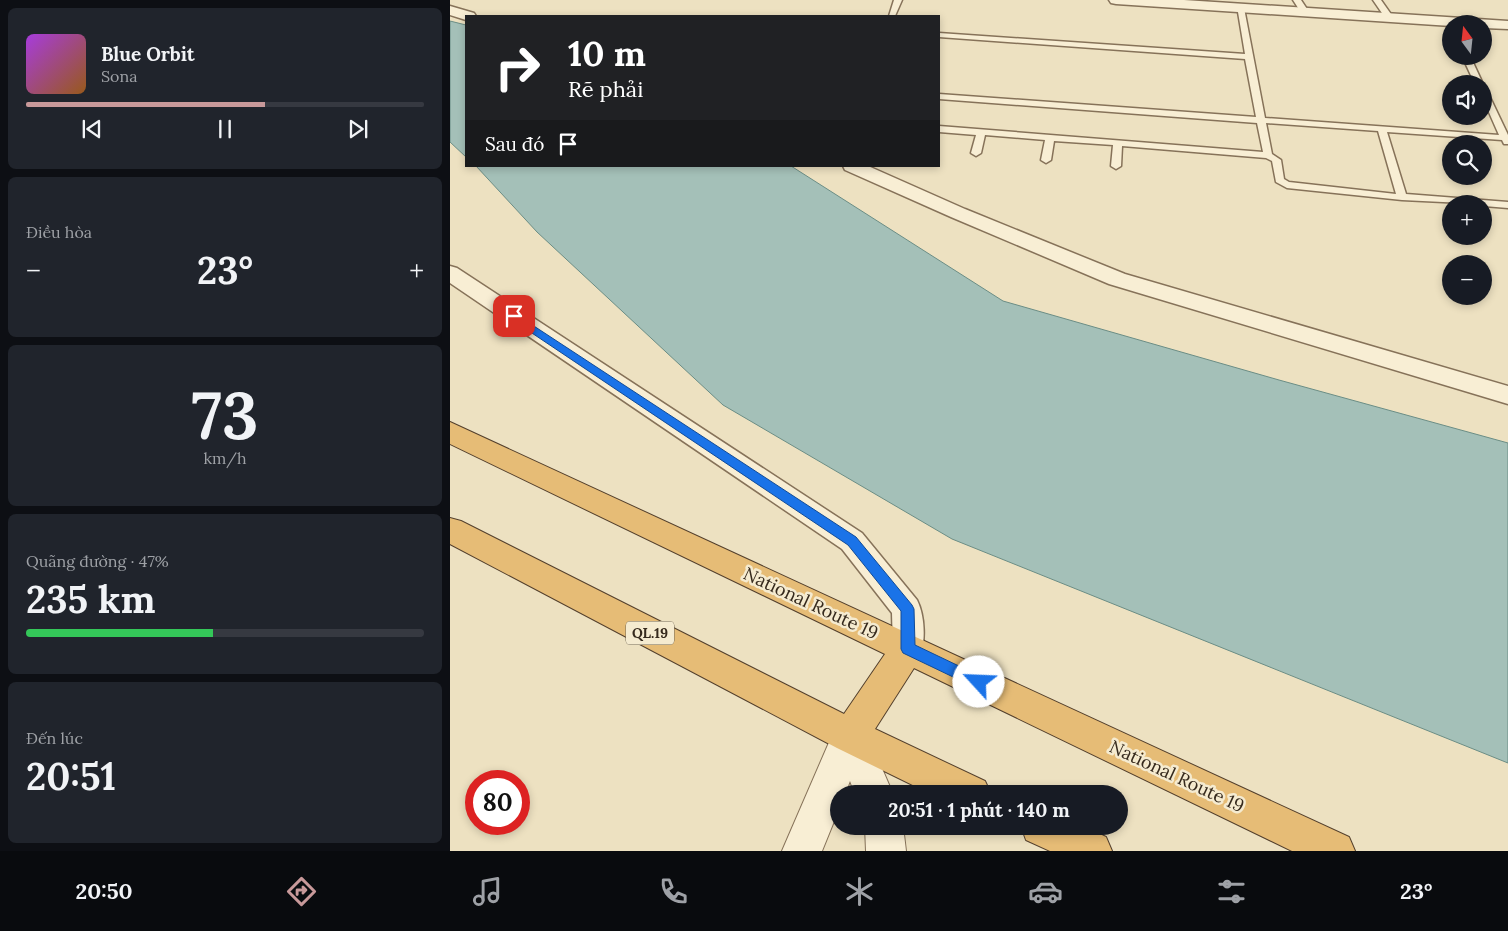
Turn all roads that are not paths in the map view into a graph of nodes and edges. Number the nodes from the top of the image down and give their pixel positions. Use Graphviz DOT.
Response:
graph roads {
  1 [pos="898,0"];
  2 [pos="1116,0"];
  3 [pos="1377,0"];
  4 [pos="1301,6"];
  5 [pos="1240,8"];
  6 [pos="450,10"];
  7 [pos="466,15"];
  8 [pos="892,15"];
  9 [pos="1388,17"];
  10 [pos="1442,23"];
  11 [pos="1492,25"];
  12 [pos="1508,25"];
  13 [pos="940,35"];
  14 [pos="1250,57"];
  15 [pos="940,97"];
  16 [pos="1492,109"];
  17 [pos="1263,120"];
  18 [pos="1381,128"];
  19 [pos="940,129"];
  20 [pos="981,132"];
  21 [pos="1050,137"];
  22 [pos="1507,140"];
  23 [pos="1118,144"];
  24 [pos="976,153"];
  25 [pos="1268,155"];
  26 [pos="1046,160"];
  27 [pos="1116,166"];
  28 [pos="854,167"];
  29 [pos="1402,197"];
  30 [pos="1508,204"];
  31 [pos="450,274"];
  32 [pos="1508,395"];
  33 [pos="450,432"];
  34 [pos="450,530"];
  35 [pos="908,649"];
  36 [pos="850,736"];
  37 [pos="870,785"];
  38 [pos="953,785"];
  39 [pos="885,835"];
  40 [pos="1059,835"];
  41 [pos="802,851"];
  42 [pos="886,851"];
  43 [pos="1092,851"];
  44 [pos="1335,851"];
  1 -- 8 [label="lane"];
  2 -- 5 [label="street"];
  3 -- 9 [label="lane"];
  4 -- 5 [label="street"];
  4 -- 9 [label="street"];
  5 -- 14 [label="lane"];
  6 -- 7 [label="street"];
  9 -- 10 [label="street"];
  11 -- 12 [label="street"];
  13 -- 14 [label="lane"];
  14 -- 17 [label="lane"];
  15 -- 17 [label="lane"];
  16 -- 22 [label="lane"];
  17 -- 18 [label="lane"];
  17 -- 25 [label="lane"];
  18 -- 22 [label="lane"];
  18 -- 29 [label="lane"];
  19 -- 20 [label="lane"];
  20 -- 21 [label="lane"];
  20 -- 24 [label="lane"];
  21 -- 23 [label="lane"];
  21 -- 26 [label="lane"];
  23 -- 25 [label="lane"];
  23 -- 27 [label="lane"];
  25 -- 29 [label="lane"];
  28 -- 32 [label="street"];
  29 -- 30 [label="lane"];
  31 -- 35 [label="street"];
  33 -- 35 [label="highway, National Route 19"];
  34 -- 36 [label="highway, QL.19"];
  35 -- 36 [label="highway"];
  35 -- 44 [label="highway, National Route 19"];
  36 -- 37 [label="street"];
  36 -- 38 [label="highway, QL.19"];
  36 -- 41 [label="street"];
  39 -- 42 [label="street"];
  40 -- 43 [label="highway"];
}
